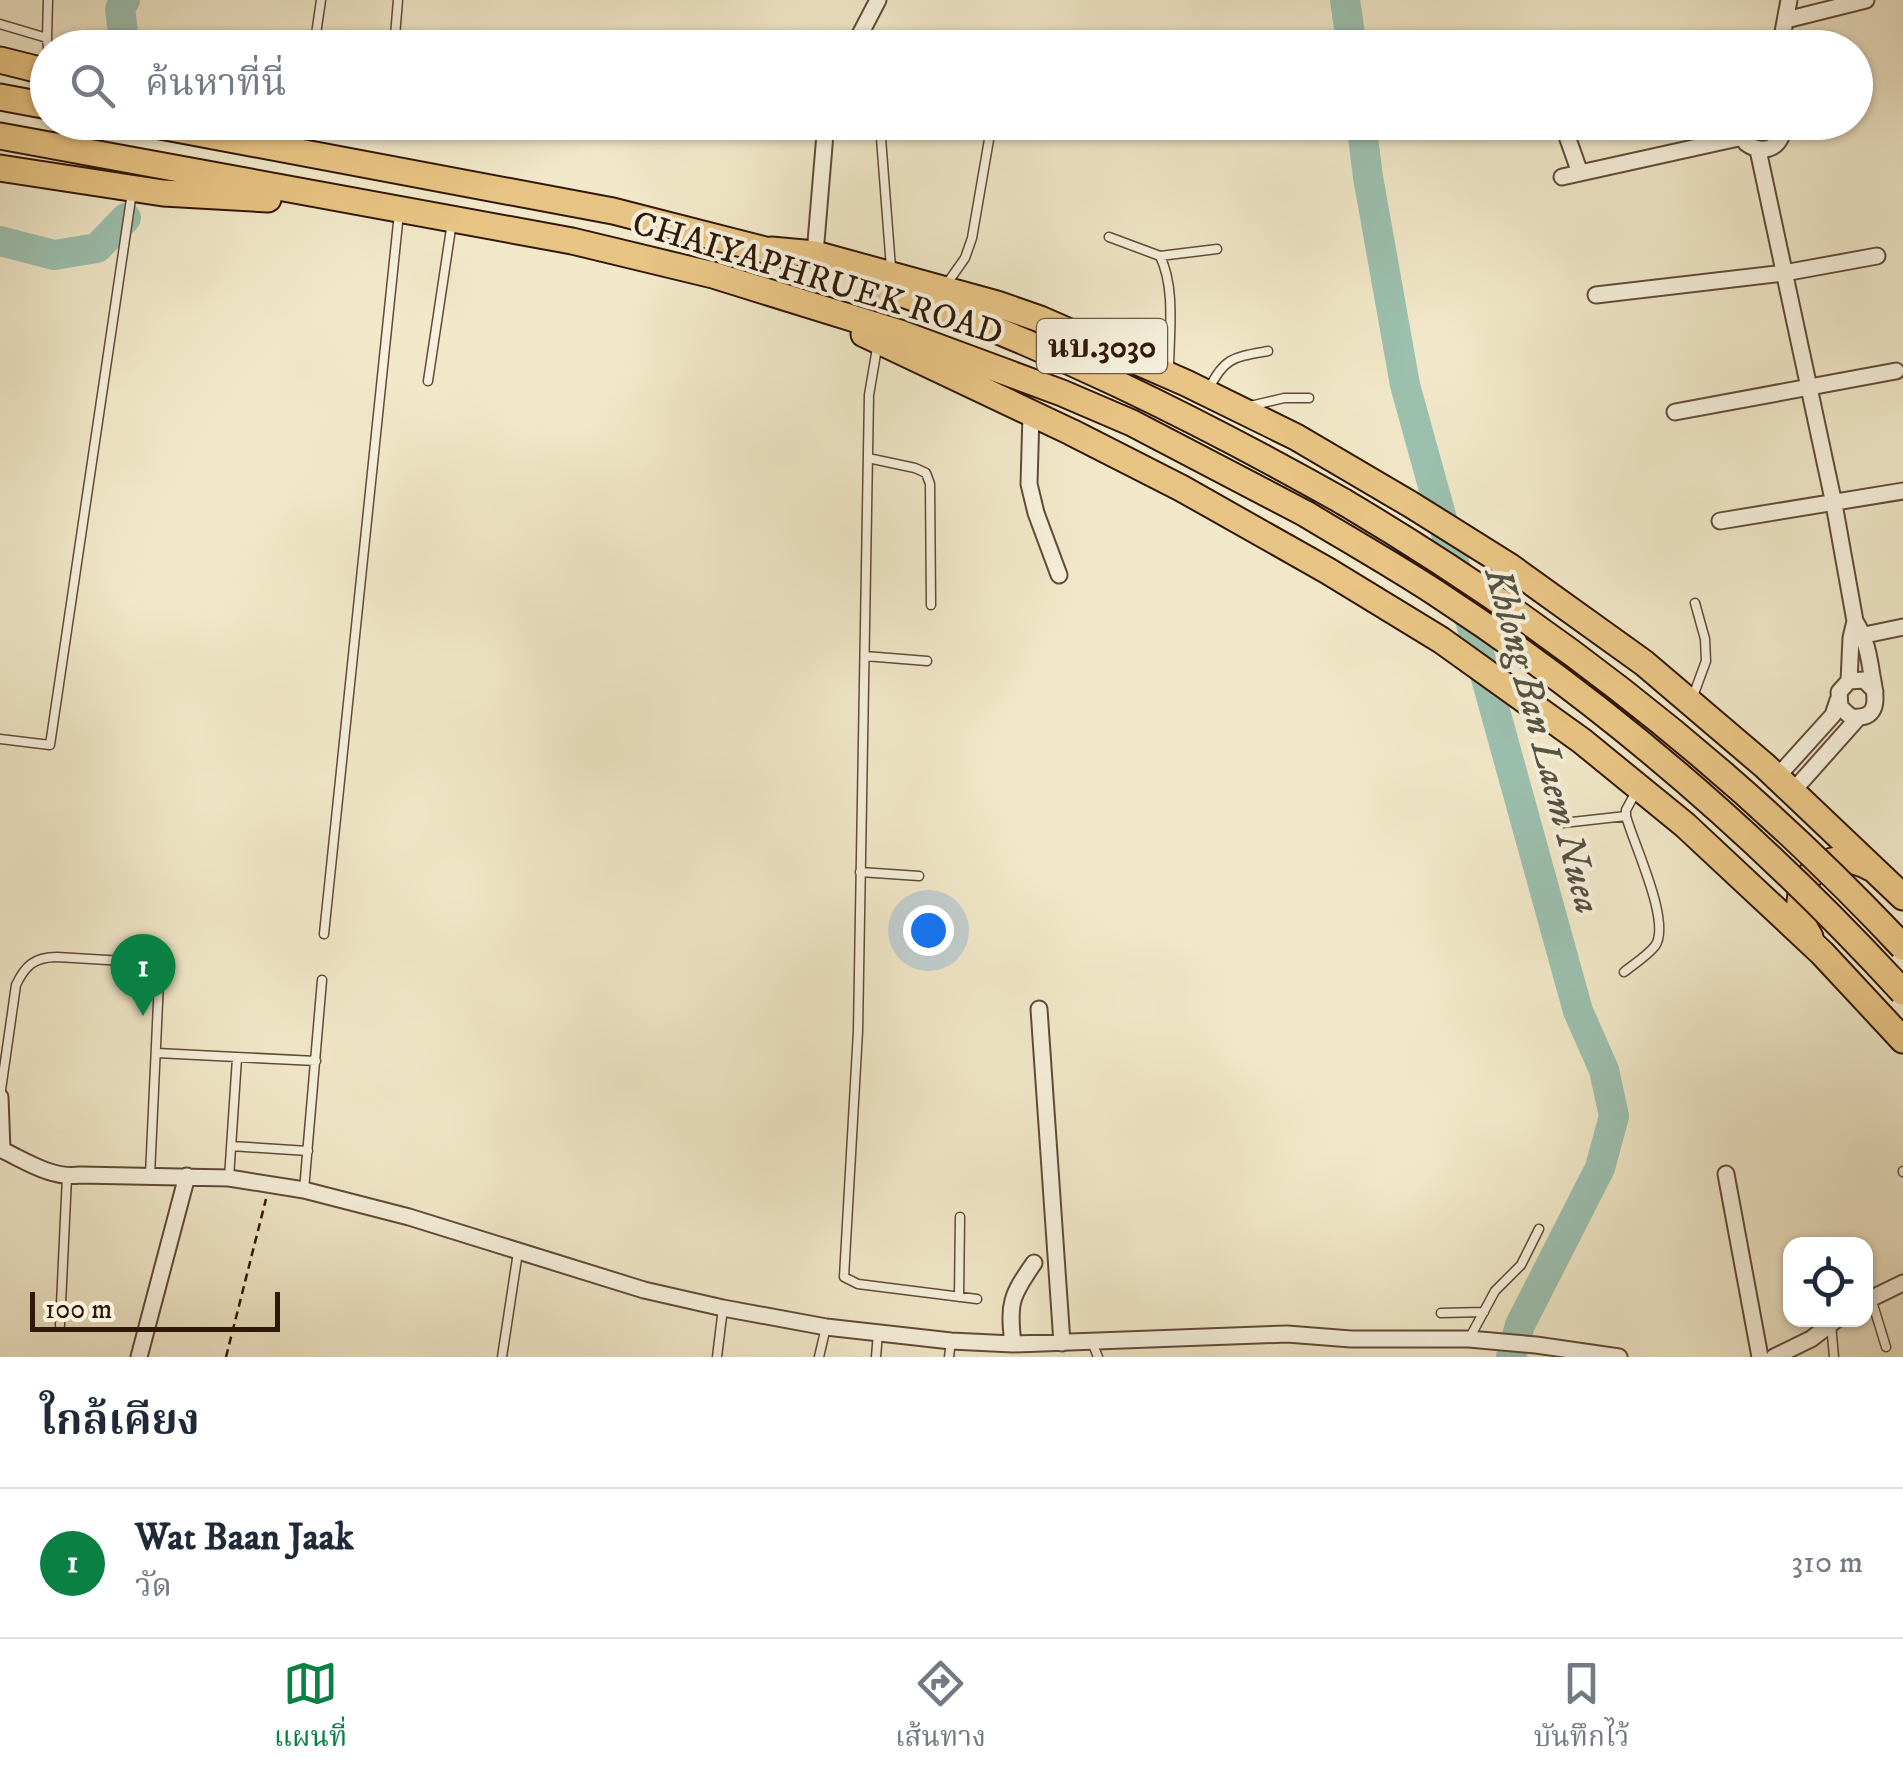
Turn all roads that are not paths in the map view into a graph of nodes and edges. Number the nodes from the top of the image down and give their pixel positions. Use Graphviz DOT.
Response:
graph roads {
  1 [pos="48,0"];
  2 [pos="322,0"];
  3 [pos="398,0"];
  4 [pos="878,0"];
  5 [pos="1790,0"];
  6 [pos="1866,0"];
  7 [pos="1786,20"];
  8 [pos="0,24"];
  9 [pos="47,30"];
  10 [pos="317,30"];
  11 [pos="396,30"];
  12 [pos="863,30"];
  13 [pos="1784,30"];
  14 [pos="30,36"];
  15 [pos="0,60"];
  16 [pos="30,68"];
  17 [pos="0,97"];
  18 [pos="30,103"];
  19 [pos="0,136"];
  20 [pos="235,140"];
  21 [pos="319,140"];
  22 [pos="824,140"];
  23 [pos="881,140"];
  24 [pos="989,140"];
  25 [pos="1568,140"];
  26 [pos="1705,140"];
  27 [pos="1745,140"];
  28 [pos="1779,140"];
  29 [pos="1758,150"];
  30 [pos="0,168"];
  31 [pos="384,168"];
  32 [pos="1580,173"];
  33 [pos="1562,176"];
  34 [pos="132,188"];
  35 [pos="389,207"];
  36 [pos="453,218"];
  37 [pos="1109,236"];
  38 [pos="1217,249"];
  39 [pos="771,250"];
  40 [pos="815,254"];
  41 [pos="1160,256"];
  42 [pos="1877,256"];
  43 [pos="1784,273"];
  44 [pos="892,275"];
  45 [pos="944,289"];
  46 [pos="1596,295"];
  47 [pos="802,302"];
  48 [pos="880,342"];
  49 [pos="1268,350"];
  50 [pos="1896,370"];
  51 [pos="1169,375"];
  52 [pos="428,380"];
  53 [pos="1809,387"];
  54 [pos="1207,393"];
  55 [pos="1310,398"];
  56 [pos="1239,409"];
  57 [pos="1675,412"];
  58 [pos="1029,413"];
  59 [pos="868,458"];
  60 [pos="1903,491"];
  61 [pos="1834,504"];
  62 [pos="1720,521"];
  63 [pos="1058,576"];
  64 [pos="1695,602"];
  65 [pos="932,604"];
  66 [pos="1903,627"];
  67 [pos="1858,637"];
  68 [pos="865,656"];
  69 [pos="927,661"];
  70 [pos="1849,681"];
  71 [pos="1875,691"];
  72 [pos="1838,700"];
  73 [pos="1691,703"];
  74 [pos="1858,718"];
  75 [pos="0,740"];
  76 [pos="1785,784"];
  77 [pos="1639,786"];
  78 [pos="1626,816"];
  79 [pos="1563,823"];
  80 [pos="860,872"];
  81 [pos="1881,874"];
  82 [pos="919,876"];
  83 [pos="1903,897"];
  84 [pos="324,934"];
  85 [pos="1903,947"];
  86 [pos="1822,953"];
  87 [pos="1624,972"];
  88 [pos="322,980"];
  89 [pos="1903,992"];
  90 [pos="1039,1010"];
  91 [pos="1903,1040"];
  92 [pos="157,1053"];
  93 [pos="237,1058"];
  94 [pos="316,1061"];
  95 [pos="0,1097"];
  96 [pos="232,1146"];
  97 [pos="308,1151"];
  98 [pos="1726,1174"];
  99 [pos="66,1176"];
  100 [pos="150,1176"];
  101 [pos="188,1176"];
  102 [pos="230,1178"];
  103 [pos="304,1190"];
  104 [pos="960,1216"];
  105 [pos="1538,1229"];
  106 [pos="518,1252"];
  107 [pos="1034,1263"];
  108 [pos="1903,1283"];
  109 [pos="959,1297"];
  110 [pos="1873,1297"];
  111 [pos="976,1299"];
  112 [pos="723,1308"];
  113 [pos="1484,1312"];
  114 [pos="1441,1313"];
  115 [pos="1873,1313"];
  116 [pos="60,1325"];
  117 [pos="826,1327"];
  118 [pos="1827,1327"];
  119 [pos="1833,1327"];
  120 [pos="878,1333"];
  121 [pos="1351,1339"];
  122 [pos="1472,1340"];
  123 [pos="1062,1343"];
  124 [pos="1013,1344"];
  125 [pos="1886,1348"];
  126 [pos="950,1349"];
  127 [pos="978,1349"];
  128 [pos="1095,1349"];
  129 [pos="139,1357"];
  130 [pos="502,1357"];
  131 [pos="718,1357"];
  132 [pos="818,1357"];
  133 [pos="876,1357"];
  134 [pos="1351,1357"];
  135 [pos="1462,1357"];
  136 [pos="1616,1357"];
  137 [pos="1760,1357"];
  138 [pos="1777,1357"];
  139 [pos="1834,1357"];
  1 -- 9 [label="lane"];
  2 -- 10 [label="lane"];
  3 -- 11 [label="lane"];
  4 -- 12 [label="street"];
  5 -- 7 [label="street"];
  6 -- 7 [label="street"];
  7 -- 13 [label="street"];
  8 -- 14 [label="lane"];
  15 -- 16 [label="main road"];
  17 -- 18 [label="main road"];
  19 -- 35 [label="main road, CHAIYAPHRUEK ROAD / นบ.3030"];
  20 -- 31 [label="main road, CHAIYAPHRUEK ROAD / นบ.3030"];
  21 -- 31 [label="main road"];
  22 -- 40 [label="street"];
  23 -- 44 [label="lane"];
  24 -- 45 [label="lane"];
  25 -- 32 [label="street"];
  26 -- 32 [label="street"];
  27 -- 29 [label="street"];
  28 -- 29 [label="street"];
  29 -- 43 [label="street"];
  30 -- 34 [label="main road"];
  31 -- 39 [label="main road, CHAIYAPHRUEK ROAD / นบ.3030"];
  32 -- 33 [label="street"];
  34 -- 35 [label="main road"];
  34 -- 75 [label="lane"];
  35 -- 36 [label="main road, CHAIYAPHRUEK ROAD / นบ.3030"];
  35 -- 84 [label="lane"];
  36 -- 47 [label="main road, CHAIYAPHRUEK ROAD / นบ.3030"];
  36 -- 52 [label="lane"];
  37 -- 41 [label="lane"];
  38 -- 41 [label="lane"];
  39 -- 40 [label="main road, CHAIYAPHRUEK ROAD / นบ.3030"];
  39 -- 85 [label="main road, CHAIYAPHRUEK ROAD / นบ.3030, bridge"];
  40 -- 44 [label="main road, CHAIYAPHRUEK ROAD / นบ.3030"];
  41 -- 51 [label="lane"];
  42 -- 43 [label="street"];
  43 -- 46 [label="street"];
  43 -- 53 [label="street"];
  44 -- 45 [label="main road, CHAIYAPHRUEK ROAD / นบ.3030"];
  45 -- 51 [label="main road, CHAIYAPHRUEK ROAD / นบ.3030"];
  47 -- 48 [label="main road"];
  47 -- 89 [label="main road, CHAIYAPHRUEK ROAD / นบ.3030, bridge"];
  48 -- 58 [label="main road"];
  48 -- 59 [label="lane"];
  49 -- 54 [label="lane"];
  50 -- 53 [label="street"];
  51 -- 54 [label="main road, CHAIYAPHRUEK ROAD / นบ.3030"];
  53 -- 57 [label="street"];
  53 -- 61 [label="street"];
  54 -- 56 [label="main road, CHAIYAPHRUEK ROAD / นบ.3030"];
  55 -- 56 [label="lane"];
  56 -- 73 [label="main road, CHAIYAPHRUEK ROAD / นบ.3030"];
  58 -- 63 [label="street"];
  58 -- 77 [label="main road, นบ.3030"];
  59 -- 65 [label="lane"];
  59 -- 68 [label="lane"];
  60 -- 61 [label="street"];
  61 -- 62 [label="street"];
  61 -- 67 [label="street"];
  64 -- 73 [label="lane"];
  66 -- 67 [label="street"];
  67 -- 70 [label="street"];
  67 -- 71 [label="street"];
  68 -- 69 [label="lane"];
  68 -- 80 [label="lane"];
  70 -- 71 [label="street"];
  70 -- 72 [label="street"];
  71 -- 74 [label="street"];
  72 -- 74 [label="street"];
  72 -- 76 [label="street"];
  73 -- 76 [label="main road, CHAIYAPHRUEK ROAD / นบ.3030"];
  74 -- 76 [label="street"];
  76 -- 81 [label="main road, CHAIYAPHRUEK ROAD / นบ.3030"];
  77 -- 78 [label="lane"];
  77 -- 86 [label="main road, นบ.3030"];
  78 -- 79 [label="lane"];
  78 -- 87 [label="lane"];
  80 -- 82 [label="lane"];
  80 -- 109 [label="lane"];
  81 -- 83 [label="main road, CHAIYAPHRUEK ROAD / นบ.3030"];
  81 -- 86 [label="main road"];
  86 -- 91 [label="main road, นบ.3030"];
  88 -- 94 [label="lane"];
  90 -- 123 [label="street"];
  92 -- 93 [label="lane"];
  92 -- 95 [label="lane"];
  92 -- 100 [label="lane"];
  93 -- 94 [label="lane"];
  93 -- 96 [label="lane"];
  94 -- 97 [label="lane"];
  95 -- 99 [label="street"];
  96 -- 97 [label="lane"];
  96 -- 102 [label="lane"];
  97 -- 103 [label="lane"];
  98 -- 137 [label="street"];
  99 -- 100 [label="street"];
  99 -- 116 [label="lane"];
  100 -- 101 [label="street"];
  101 -- 102 [label="street"];
  101 -- 129 [label="street"];
  102 -- 103 [label="street"];
  103 -- 106 [label="street"];
  104 -- 109 [label="lane"];
  105 -- 113 [label="lane"];
  106 -- 112 [label="street"];
  106 -- 130 [label="lane"];
  107 -- 124 [label="street"];
  108 -- 110 [label="street"];
  109 -- 111 [label="lane"];
  112 -- 117 [label="street"];
  112 -- 131 [label="lane"];
  113 -- 114 [label="lane"];
  113 -- 122 [label="lane"];
  115 -- 125 [label="lane"];
  117 -- 120 [label="street"];
  117 -- 132 [label="lane"];
  118 -- 138 [label="street"];
  119 -- 139 [label="lane"];
  120 -- 126 [label="street"];
  120 -- 133 [label="lane"];
  121 -- 122 [label="street"];
  121 -- 128 [label="street"];
  121 -- 134 [label="street"];
  122 -- 135 [label="street"];
  122 -- 136 [label="street"];
  123 -- 124 [label="street"];
  123 -- 128 [label="street"];
  124 -- 127 [label="street"];
  126 -- 127 [label="street"];
}
